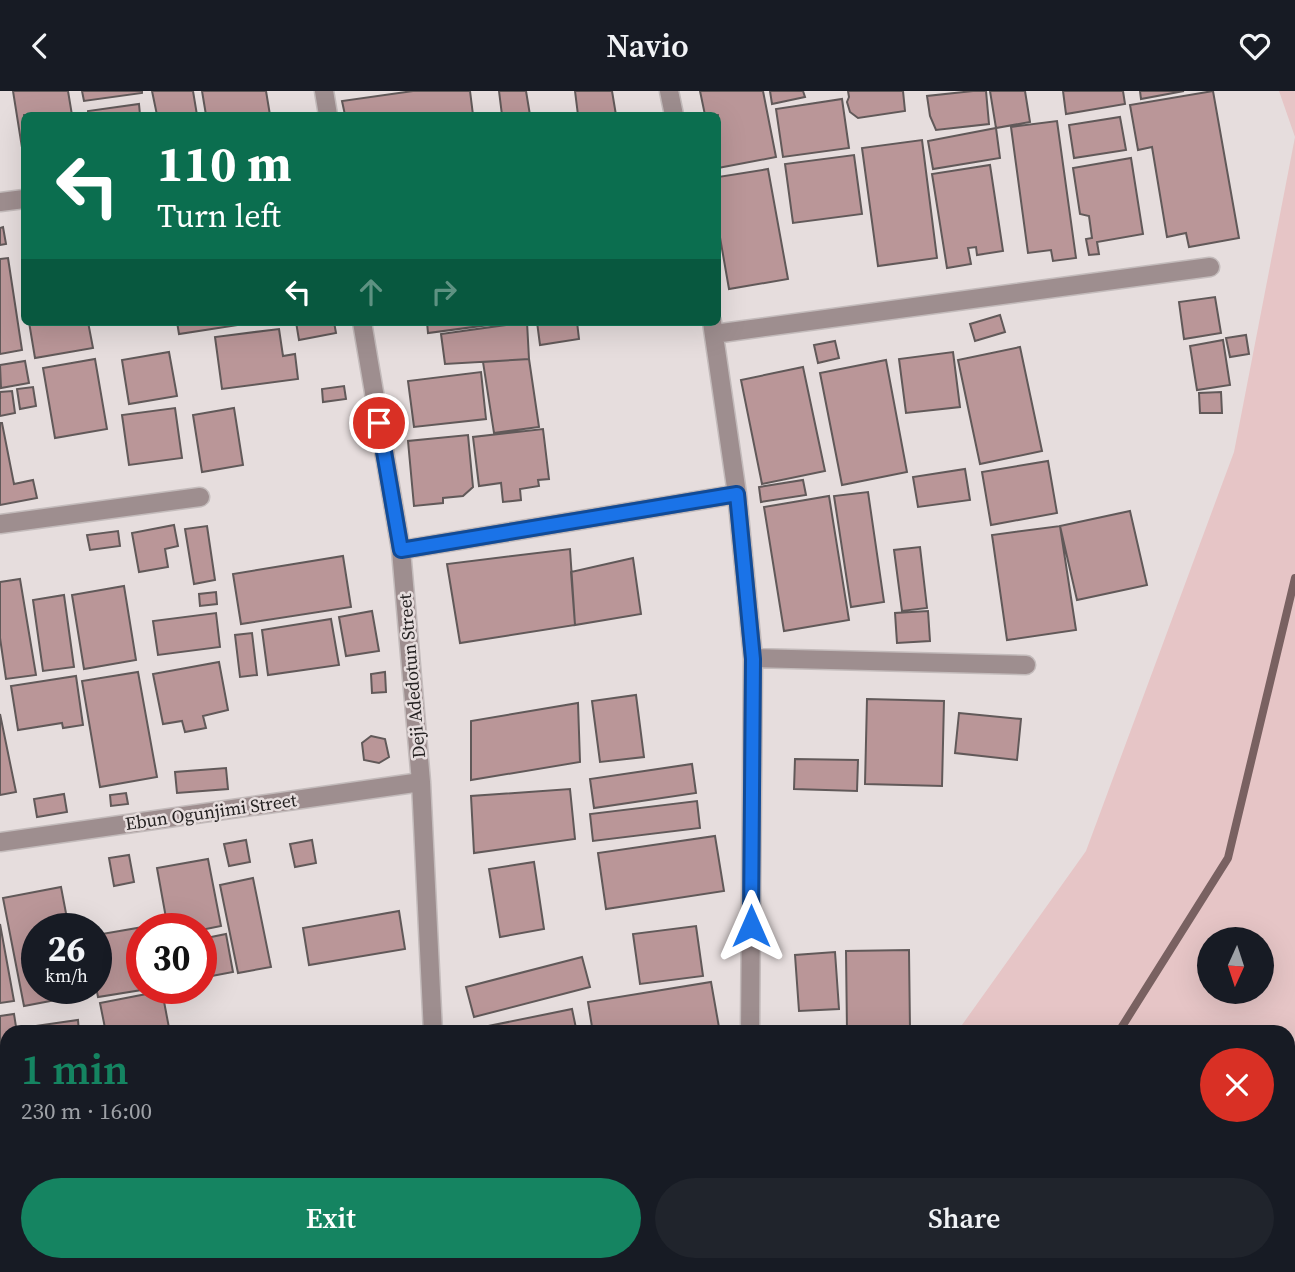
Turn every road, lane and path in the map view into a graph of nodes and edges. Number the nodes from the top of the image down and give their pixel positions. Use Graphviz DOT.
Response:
graph roads {
  1 [pos="324,91"];
  2 [pos="669,91"];
  3 [pos="328,112"];
  4 [pos="673,112"];
  5 [pos="21,199"];
  6 [pos="0,202"];
  7 [pos="1210,267"];
  8 [pos="363,326"];
  9 [pos="713,328"];
  10 [pos="737,494"];
  11 [pos="200,497"];
  12 [pos="0,524"];
  13 [pos="401,550"];
  14 [pos="753,659"];
  15 [pos="1026,665"];
  16 [pos="421,782"];
  17 [pos="0,842"];
  18 [pos="433,1025"];
  19 [pos="750,1025"];
  1 -- 3 [label="street"];
  2 -- 4 [label="street"];
  5 -- 6 [label="street"];
  7 -- 9 [label="street"];
  8 -- 13 [label="street, Deji Adedotun Street"];
  9 -- 10 [label="street"];
  10 -- 13 [label="street"];
  10 -- 14 [label="street"];
  11 -- 12 [label="street"];
  13 -- 16 [label="street, Deji Adedotun Street"];
  14 -- 15 [label="street"];
  14 -- 19 [label="street"];
  16 -- 17 [label="street, Ebun Ogunjimi Street"];
  16 -- 18 [label="street, Deji Adedotun Street"];
}
